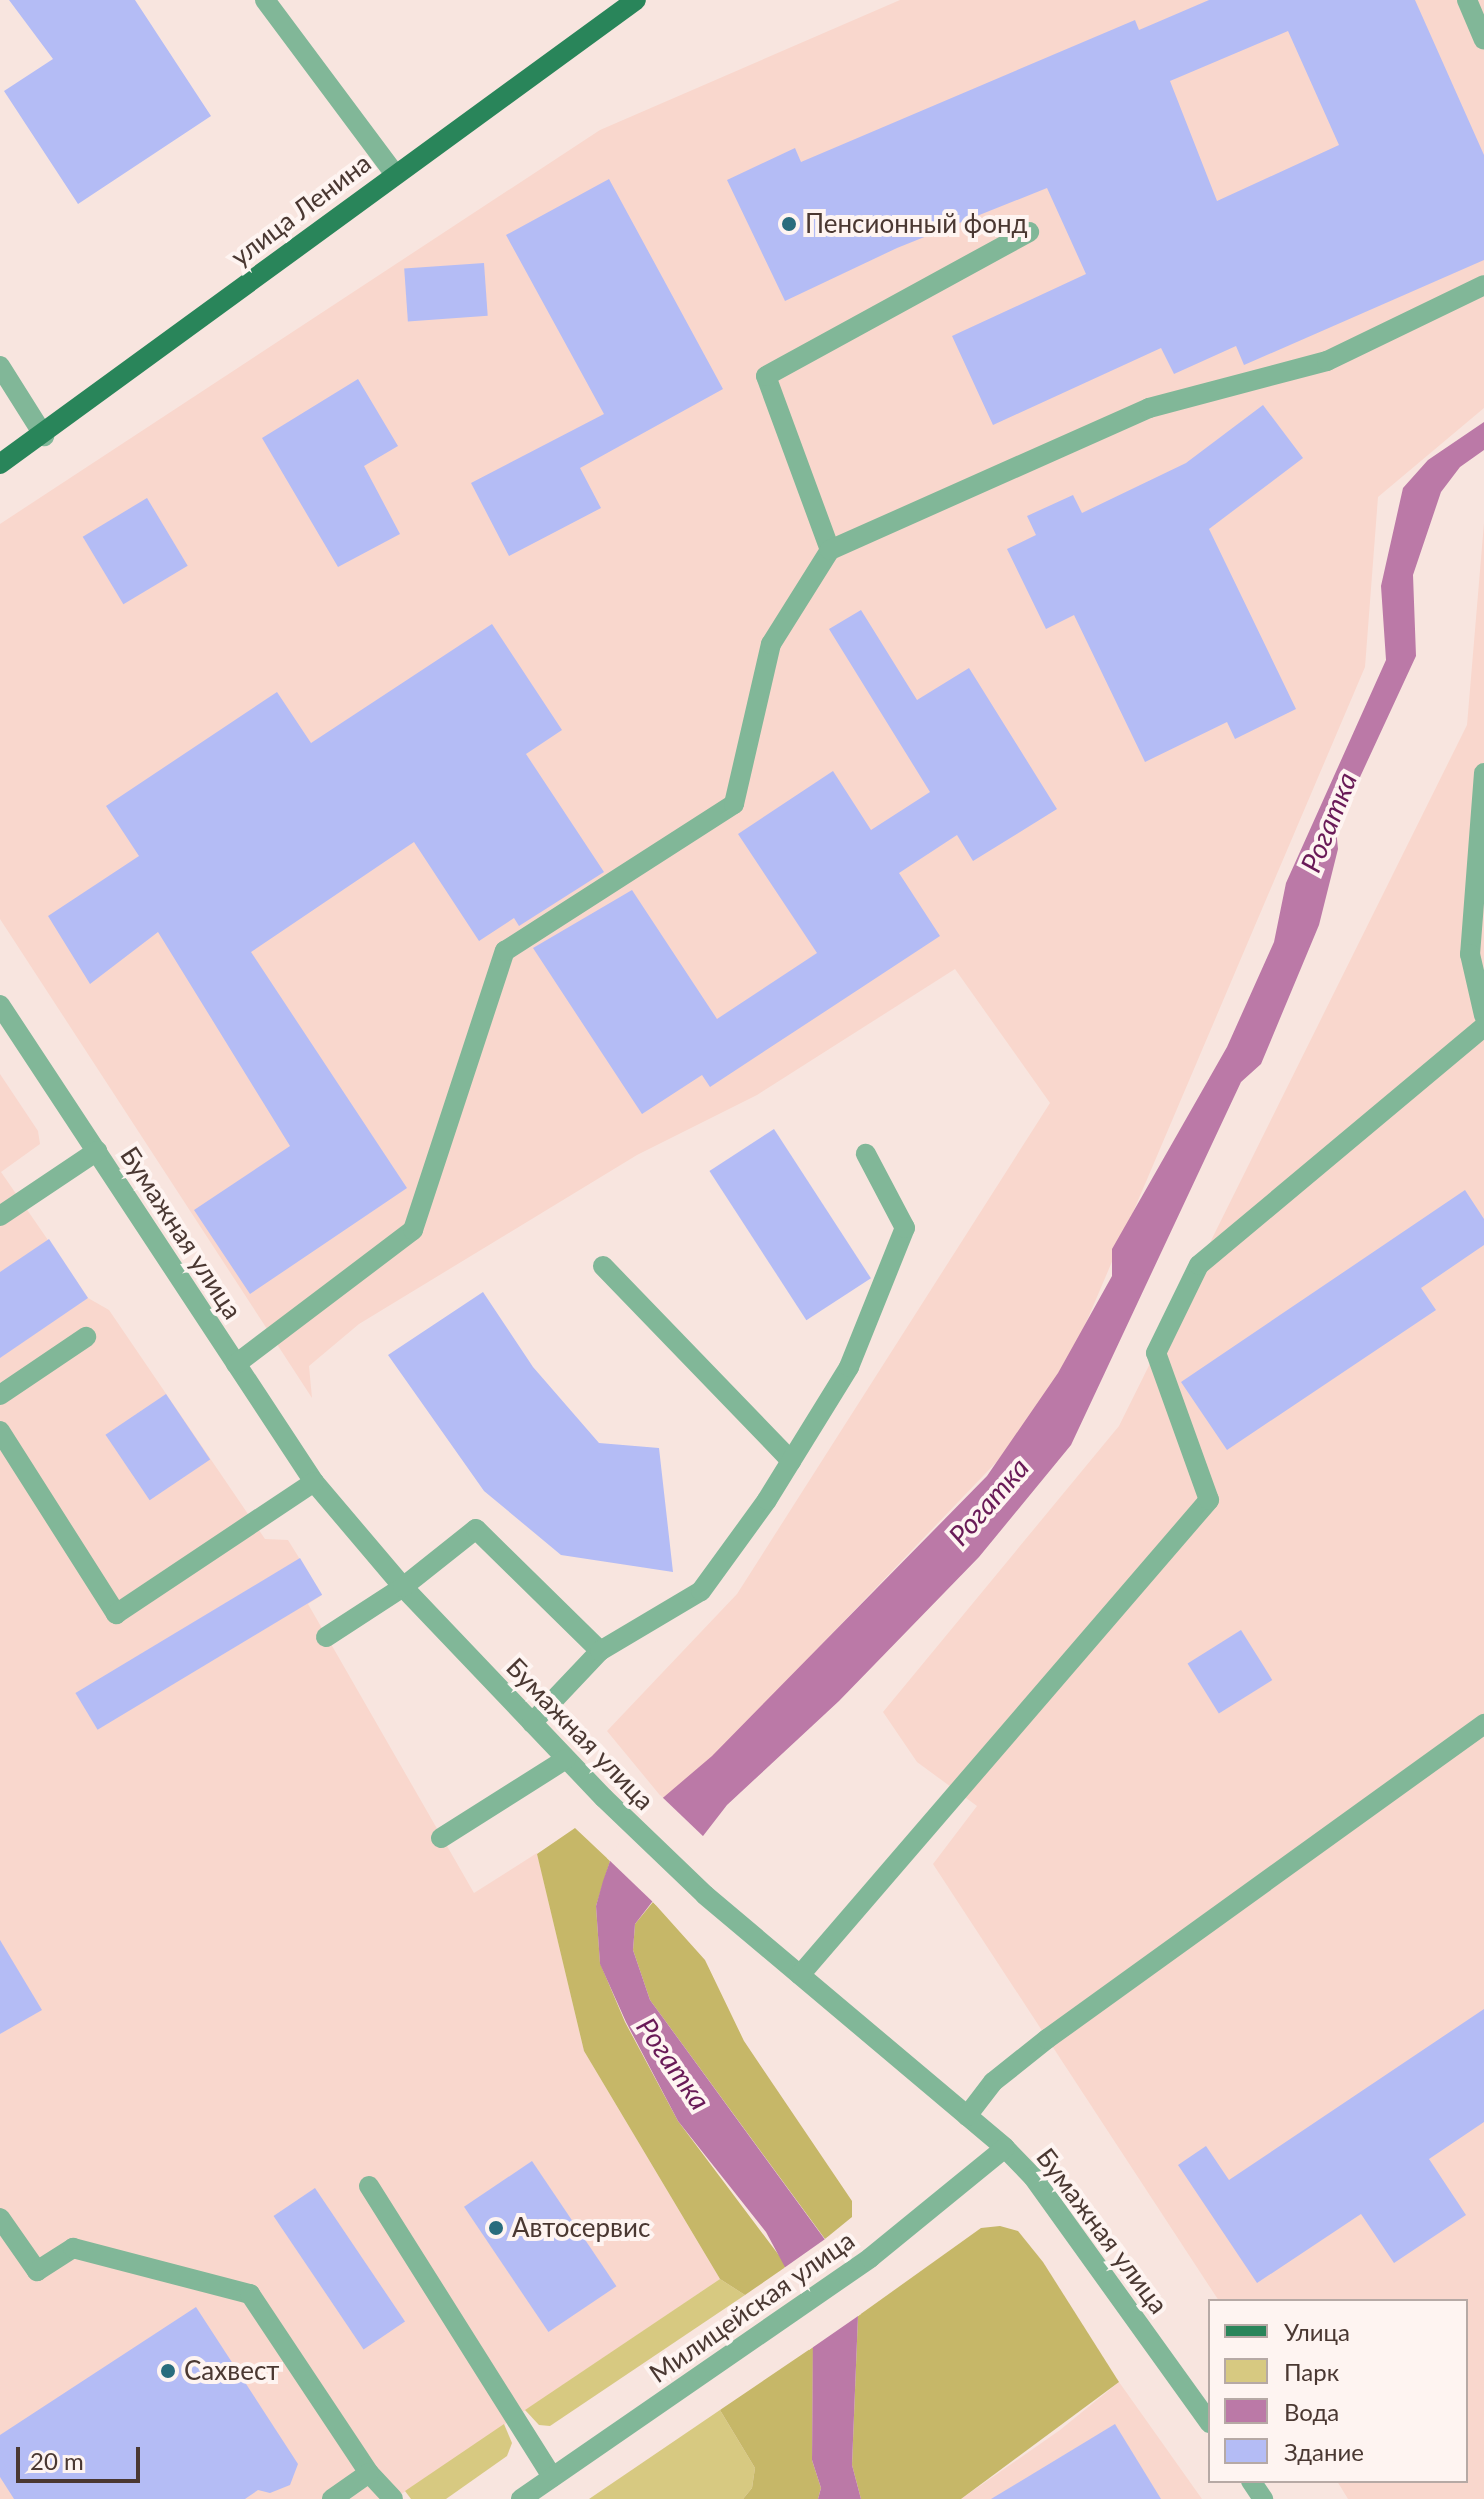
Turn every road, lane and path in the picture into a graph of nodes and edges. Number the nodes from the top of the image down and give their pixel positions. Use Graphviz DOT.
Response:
graph roads {
  1 [pos="265,0"];
  2 [pos="636,0"];
  3 [pos="1467,0"];
  4 [pos="1484,40"];
  5 [pos="393,172"];
  6 [pos="1029,232"];
  7 [pos="1484,285"];
  8 [pos="0,366"];
  9 [pos="44,436"];
  10 [pos="0,464"];
  11 [pos="830,550"];
  12 [pos="1484,773"];
  13 [pos="0,1005"];
  14 [pos="1484,1015"];
  15 [pos="1484,1027"];
  16 [pos="97,1151"];
  17 [pos="866,1154"];
  18 [pos="0,1216"];
  19 [pos="603,1266"];
  20 [pos="86,1337"];
  21 [pos="236,1364"];
  22 [pos="0,1395"];
  23 [pos="0,1431"];
  24 [pos="791,1461"];
  25 [pos="314,1482"];
  26 [pos="403,1587"];
  27 [pos="326,1637"];
  28 [pos="600,1651"];
  29 [pos="532,1723"];
  30 [pos="1484,1724"];
  31 [pos="566,1759"];
  32 [pos="441,1838"];
  33 [pos="800,1975"];
  34 [pos="967,2116"];
  35 [pos="1005,2148"];
  36 [pos="369,2186"];
  37 [pos="0,2218"];
  38 [pos="1208,2420"];
  39 [pos="369,2473"];
  40 [pos="552,2477"];
  41 [pos="525,2498"];
  42 [pos="332,2499"];
  43 [pos="393,2499"];
  1 -- 5 [label="street"];
  2 -- 5 [label="main road, улица Ленина"];
  3 -- 4 [label="street"];
  5 -- 9 [label="main road, улица Ленина"];
  6 -- 11 [label="street"];
  7 -- 11 [label="street"];
  8 -- 9 [label="street"];
  9 -- 10 [label="main road, улица Ленина"];
  11 -- 21 [label="street"];
  12 -- 14 [label="street"];
  13 -- 16 [label="street, Бумажная улица"];
  15 -- 33 [label="street"];
  16 -- 18 [label="street"];
  16 -- 21 [label="street, Бумажная улица"];
  17 -- 24 [label="street"];
  19 -- 24 [label="street"];
  20 -- 22 [label="street"];
  21 -- 25 [label="street, Бумажная улица"];
  23 -- 25 [label="street"];
  24 -- 28 [label="street"];
  25 -- 26 [label="street, Бумажная улица"];
  26 -- 27 [label="street"];
  26 -- 28 [label="street"];
  26 -- 29 [label="street, Бумажная улица"];
  28 -- 29 [label="street"];
  29 -- 31 [label="street, Бумажная улица"];
  30 -- 34 [label="street"];
  31 -- 32 [label="street"];
  31 -- 33 [label="street, Бумажная улица"];
  33 -- 34 [label="street, Бумажная улица"];
  34 -- 35 [label="street, Бумажная улица"];
  35 -- 38 [label="street, Бумажная улица"];
  35 -- 40 [label="street, Милицейская улица"];
  36 -- 40 [label="street"];
  37 -- 39 [label="street"];
  39 -- 42 [label="street"];
  39 -- 43 [label="street"];
  40 -- 41 [label="street, Милицейская улица"];
}
